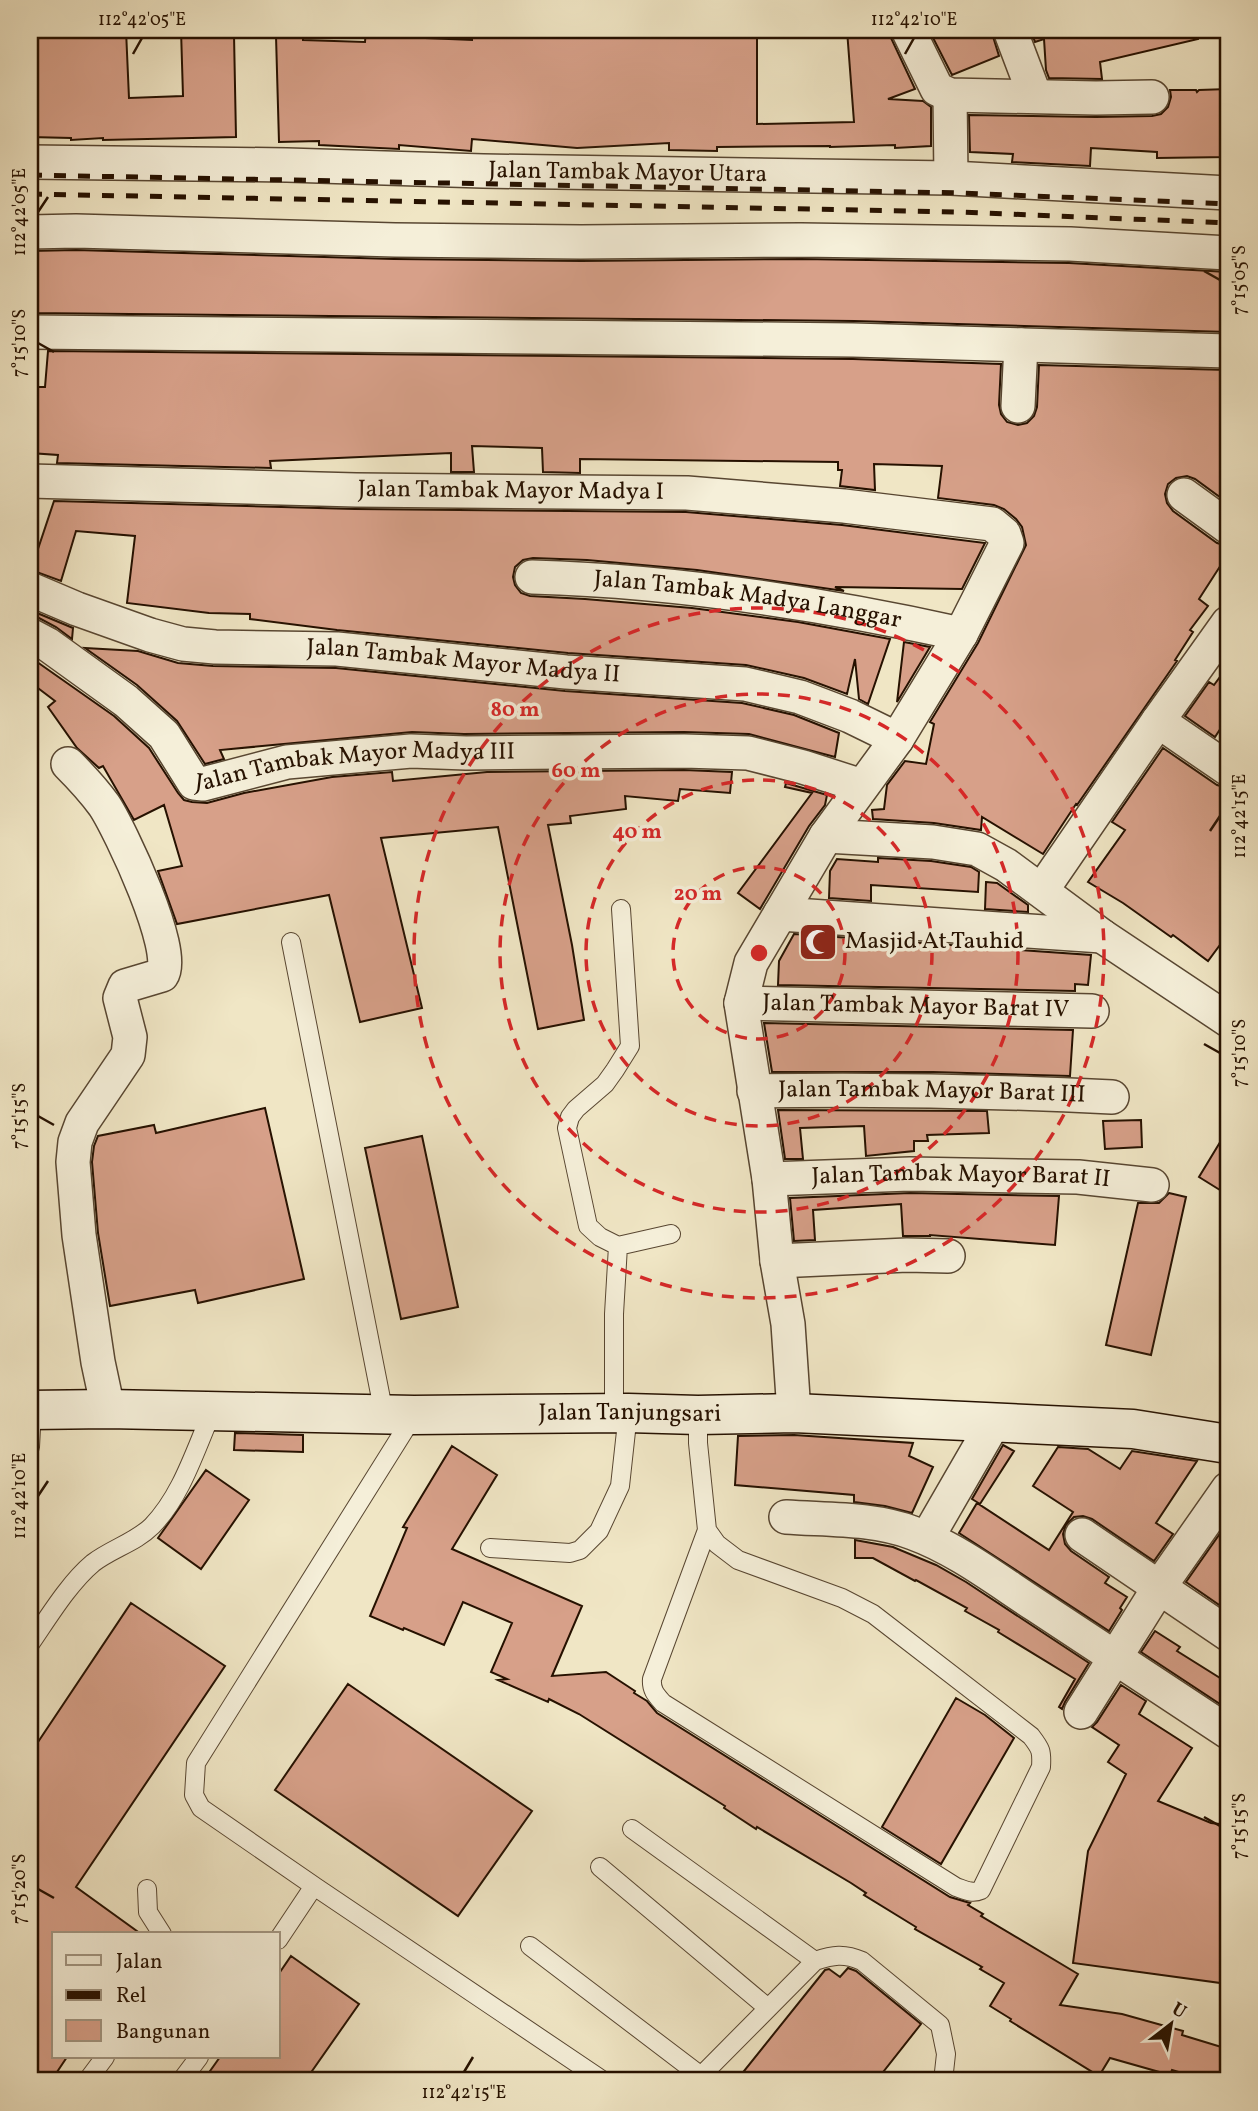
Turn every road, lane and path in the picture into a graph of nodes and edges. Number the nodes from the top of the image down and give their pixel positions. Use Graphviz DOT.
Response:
graph roads {
  1 [pos="908,30"];
  2 [pos="1010,30"];
  3 [pos="950,95"];
  4 [pos="1035,96"];
  5 [pos="1152,97"];
  6 [pos="30,162"];
  7 [pos="951,178"];
  8 [pos="1228,193"];
  9 [pos="30,232"];
  10 [pos="1228,253"];
  11 [pos="30,332"];
  12 [pos="1021,345"];
  13 [pos="1228,351"];
  14 [pos="1018,406"];
  15 [pos="30,481"];
  16 [pos="1184,495"];
  17 [pos="1228,527"];
  18 [pos="532,576"];
  19 [pos="30,589"];
  20 [pos="1228,623"];
  21 [pos="961,634"];
  22 [pos="30,635"];
  23 [pos="1158,721"];
  24 [pos="897,739"];
  25 [pos="68,764"];
  26 [pos="1228,769"];
  27 [pos="862,786"];
  28 [pos="826,836"];
  29 [pos="1042,890"];
  30 [pos="621,909"];
  31 [pos="780,914"];
  32 [pos="1102,936"];
  33 [pos="291,942"];
  34 [pos="741,1003"];
  35 [pos="1092,1011"];
  36 [pos="1228,1020"];
  37 [pos="754,1091"];
  38 [pos="1112,1097"];
  39 [pos="769,1179"];
  40 [pos="1152,1185"];
  41 [pos="671,1234"];
  42 [pos="618,1245"];
  43 [pos="948,1256"];
  44 [pos="777,1261"];
  45 [pos="108,1409"];
  46 [pos="31,1410"];
  47 [pos="212,1412"];
  48 [pos="621,1413"];
  49 [pos="794,1413"];
  50 [pos="399,1414"];
  51 [pos="698,1415"];
  52 [pos="994,1422"];
  53 [pos="1228,1444"];
  54 [pos="30,1447"];
  55 [pos="1228,1489"];
  56 [pos="786,1517"];
  57 [pos="707,1530"];
  58 [pos="1082,1535"];
  59 [pos="927,1538"];
  60 [pos="490,1548"];
  61 [pos="1160,1586"];
  62 [pos="1228,1634"];
  63 [pos="30,1644"];
  64 [pos="1114,1657"];
  65 [pos="1081,1712"];
  66 [pos="1228,1732"];
  67 [pos="632,1829"];
  68 [pos="600,1867"];
  69 [pos="314,1886"];
  70 [pos="147,1889"];
  71 [pos="161,1932"];
  72 [pos="280,1937"];
  73 [pos="530,1946"];
  74 [pos="815,1961"];
  75 [pos="768,2008"];
  76 [pos="104,2058"];
  77 [pos="198,2058"];
  78 [pos="698,2079"];
  79 [pos="87,2081"];
  80 [pos="181,2081"];
  81 [pos="603,2081"];
  82 [pos="943,2081"];
  1 -- 3 [label="street"];
  2 -- 4 [label="street"];
  3 -- 4 [label="street"];
  3 -- 7 [label="street"];
  4 -- 5 [label="street"];
  6 -- 7 [label="street, Jalan Tambak Mayor Utara"];
  7 -- 8 [label="street, Jalan Tambak Mayor Utara"];
  9 -- 10 [label="street"];
  11 -- 12 [label="street"];
  12 -- 13 [label="street"];
  12 -- 14 [label="street"];
  15 -- 21 [label="street, Jalan Tambak Mayor Madya I"];
  16 -- 17 [label="street"];
  18 -- 21 [label="street, Jalan Tambak Madya Langgar"];
  19 -- 24 [label="street, Jalan Tambak Mayor Madya II"];
  20 -- 23 [label="street"];
  21 -- 24 [label="street"];
  22 -- 27 [label="street, Jalan Tambak Mayor Madya III"];
  23 -- 26 [label="street"];
  23 -- 29 [label="street"];
  24 -- 27 [label="street"];
  25 -- 45 [label="street"];
  27 -- 28 [label="street"];
  28 -- 29 [label="street"];
  28 -- 31 [label="street"];
  29 -- 32 [label="street"];
  30 -- 42 [label="lane"];
  31 -- 32 [label="street"];
  31 -- 34 [label="street"];
  32 -- 36 [label="street"];
  33 -- 50 [label="lane"];
  34 -- 35 [label="street, Jalan Tambak Mayor Barat IV"];
  34 -- 37 [label="street"];
  37 -- 38 [label="street, Jalan Tambak Mayor Barat III"];
  37 -- 39 [label="street"];
  39 -- 40 [label="street, Jalan Tambak Mayor Barat II"];
  39 -- 44 [label="street"];
  41 -- 42 [label="lane"];
  42 -- 48 [label="lane"];
  43 -- 44 [label="street"];
  44 -- 49 [label="street"];
  45 -- 46 [label="main road, Jalan Tanjungsari"];
  45 -- 47 [label="main road, Jalan Tanjungsari"];
  46 -- 54 [label="lane"];
  47 -- 50 [label="main road, Jalan Tanjungsari"];
  47 -- 63 [label="lane"];
  48 -- 50 [label="main road, Jalan Tanjungsari"];
  48 -- 51 [label="main road, Jalan Tanjungsari"];
  48 -- 60 [label="lane"];
  49 -- 51 [label="main road, Jalan Tanjungsari"];
  49 -- 52 [label="main road, Jalan Tanjungsari"];
  50 -- 69 [label="lane"];
  51 -- 57 [label="lane"];
  52 -- 53 [label="main road, Jalan Tanjungsari"];
  52 -- 59 [label="street"];
  55 -- 61 [label="street"];
  56 -- 59 [label="street"];
  57 -- 57 [label="lane"];
  58 -- 61 [label="street"];
  59 -- 64 [label="street"];
  61 -- 62 [label="street"];
  61 -- 64 [label="street"];
  64 -- 65 [label="street"];
  64 -- 66 [label="street"];
  67 -- 74 [label="lane"];
  68 -- 75 [label="lane"];
  69 -- 72 [label="lane"];
  69 -- 81 [label="lane"];
  70 -- 71 [label="lane"];
  73 -- 78 [label="lane"];
  74 -- 75 [label="lane"];
  74 -- 82 [label="lane"];
  75 -- 78 [label="lane"];
  76 -- 79 [label="lane"];
  77 -- 80 [label="lane"];
}
